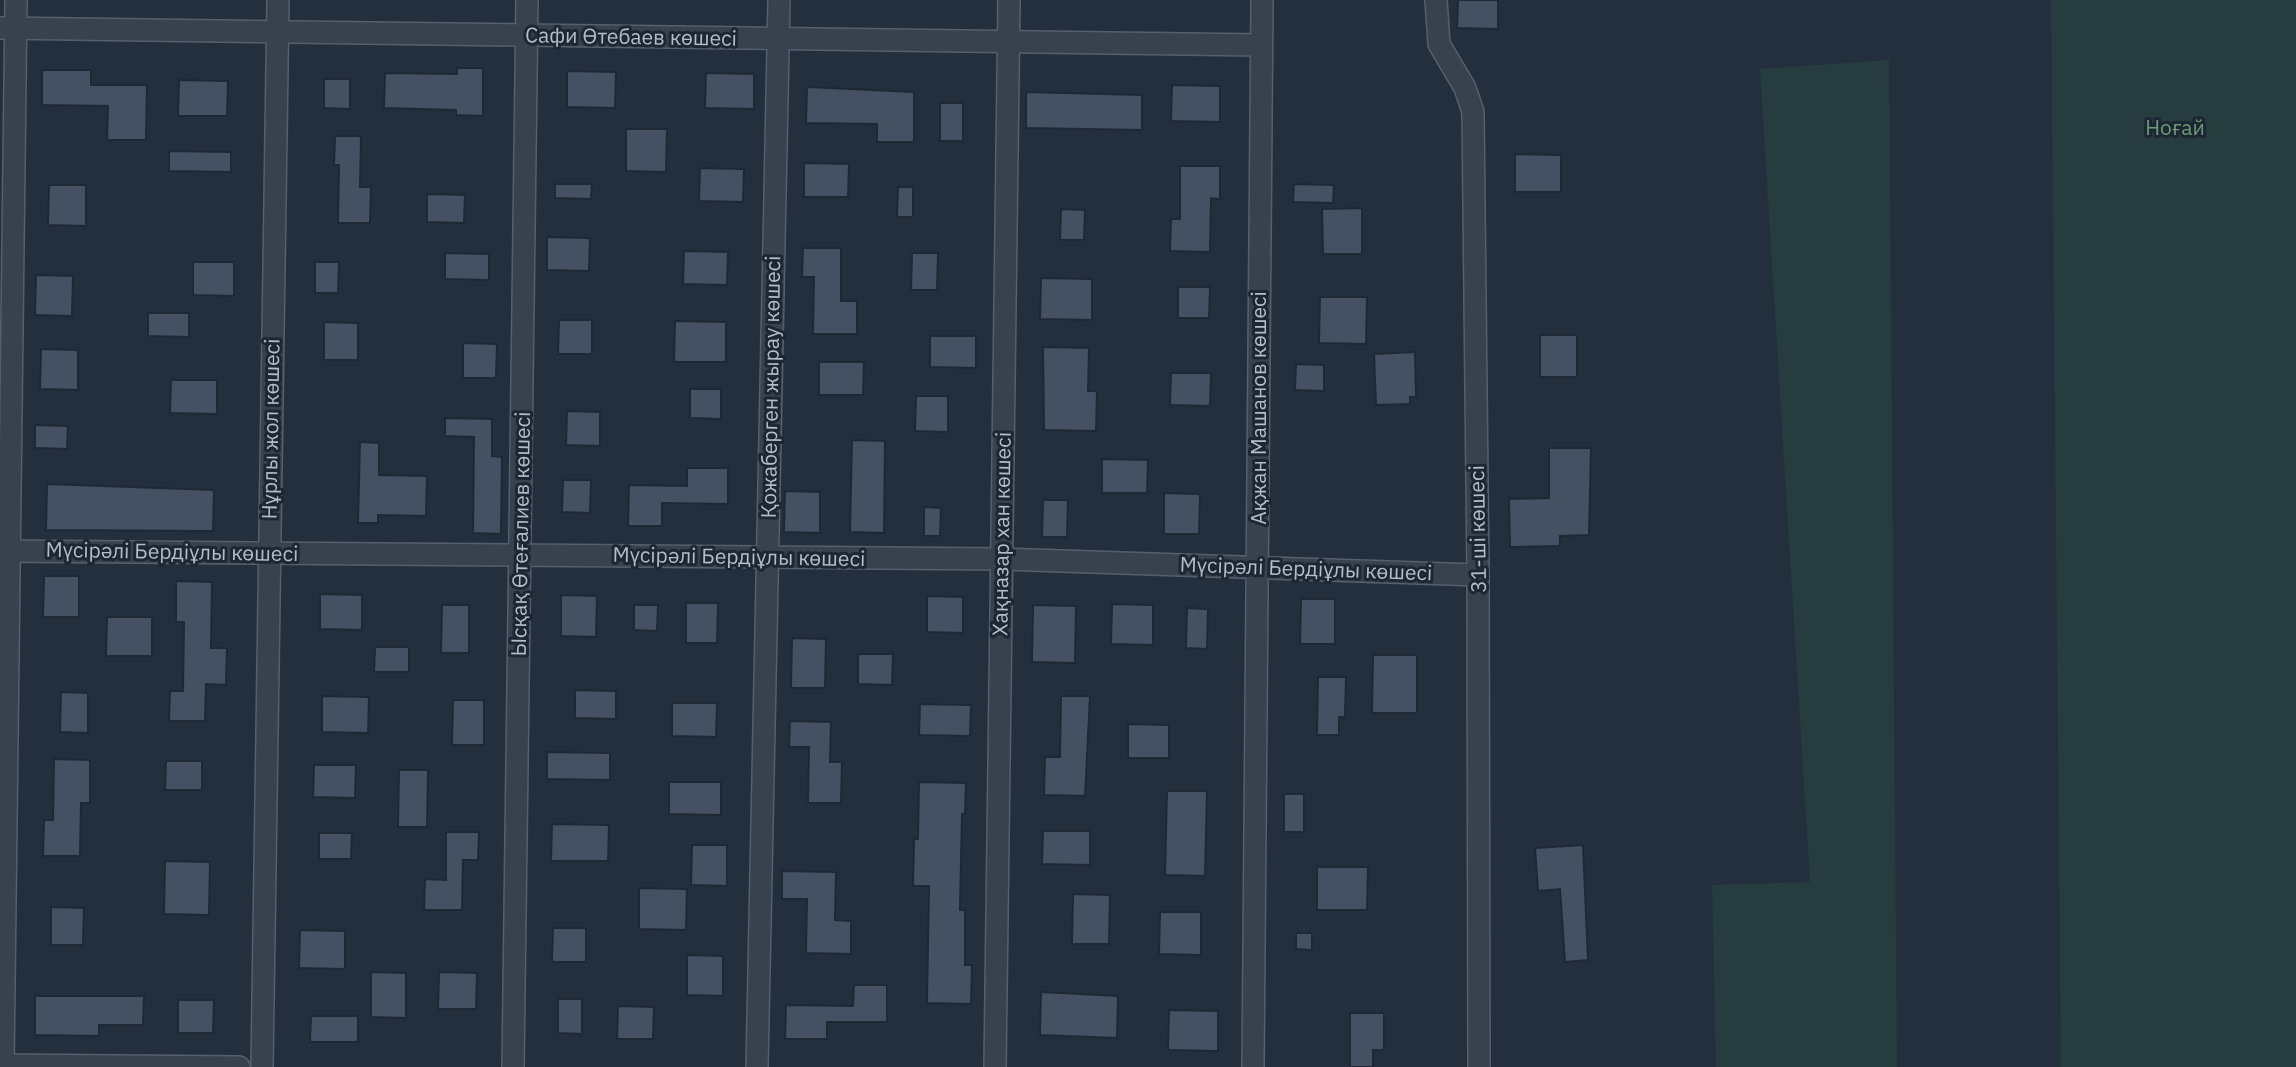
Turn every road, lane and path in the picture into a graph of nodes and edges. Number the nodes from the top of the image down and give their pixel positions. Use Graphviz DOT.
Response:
graph roads {
  1 [pos="16,0"];
  2 [pos="278,0"];
  3 [pos="527,0"];
  4 [pos="779,0"];
  5 [pos="1009,0"];
  6 [pos="1262,0"];
  7 [pos="1436,0"];
  8 [pos="8,29"];
  9 [pos="278,32"];
  10 [pos="528,35"];
  11 [pos="778,40"];
  12 [pos="1009,42"];
  13 [pos="1261,45"];
  14 [pos="5,551"];
  15 [pos="270,553"];
  16 [pos="520,555"];
  17 [pos="768,557"];
  18 [pos="1002,559"];
  19 [pos="1259,568"];
  20 [pos="1478,575"];
  21 [pos="2,1066"];
  22 [pos="239,1067"];
  23 [pos="262,1067"];
  24 [pos="513,1067"];
  25 [pos="757,1067"];
  26 [pos="995,1067"];
  27 [pos="1253,1067"];
  28 [pos="1479,1067"];
  1 -- 8 [label="street"];
  2 -- 9 [label="street, Нұрлы жол көшесі"];
  3 -- 10 [label="street, Ысқақ Өтеғалиев көшесі"];
  4 -- 11 [label="street, Қожаберген жырау көшесі"];
  5 -- 12 [label="street, Хақназар хан көшесі"];
  6 -- 13 [label="street, Ақжан Машанов көшесі"];
  7 -- 20 [label="street, 31-ші көшесі"];
  8 -- 9 [label="street, Сафи Өтебаев көшесі"];
  8 -- 14 [label="street"];
  9 -- 10 [label="street, Сафи Өтебаев көшесі"];
  9 -- 15 [label="street, Нұрлы жол көшесі"];
  10 -- 11 [label="street, Сафи Өтебаев көшесі"];
  10 -- 16 [label="street, Ысқақ Өтеғалиев көшесі"];
  11 -- 12 [label="street, Сафи Өтебаев көшесі"];
  11 -- 17 [label="street, Қожаберген жырау көшесі"];
  12 -- 13 [label="street, Сафи Өтебаев көшесі"];
  12 -- 18 [label="street, Хақназар хан көшесі"];
  13 -- 19 [label="street, Ақжан Машанов көшесі"];
  14 -- 15 [label="street, Мүсірәлі Бердіұлы көшесі"];
  14 -- 21 [label="street"];
  15 -- 16 [label="street, Мүсірәлі Бердіұлы көшесі"];
  15 -- 23 [label="street, Нұрлы жол көшесі"];
  16 -- 17 [label="street, Мүсірәлі Бердіұлы көшесі"];
  16 -- 24 [label="street, Ысқақ Өтеғалиев көшесі"];
  17 -- 18 [label="street, Мүсірәлі Бердіұлы көшесі"];
  17 -- 25 [label="street, Қожаберген жырау көшесі"];
  18 -- 19 [label="street, Мүсірәлі Бердіұлы көшесі"];
  18 -- 26 [label="street, Хақназар хан көшесі"];
  19 -- 20 [label="street, Мүсірәлі Бердіұлы көшесі"];
  19 -- 27 [label="street, Ақжан Машанов көшесі"];
  20 -- 28 [label="street, 31-ші көшесі"];
  21 -- 22 [label="street"];
}
